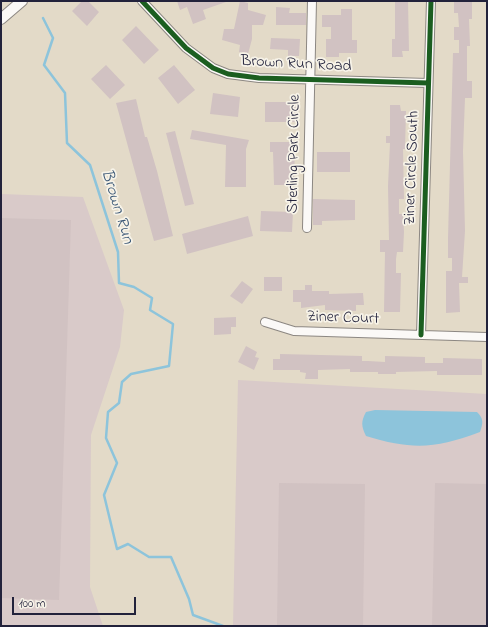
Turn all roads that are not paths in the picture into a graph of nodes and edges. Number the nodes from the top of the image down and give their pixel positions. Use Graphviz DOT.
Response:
graph roads {
  1 [pos="22,1"];
  2 [pos="142,1"];
  3 [pos="312,1"];
  4 [pos="431,1"];
  5 [pos="1,19"];
  6 [pos="310,80"];
  7 [pos="428,83"];
  8 [pos="307,228"];
  9 [pos="265,322"];
  10 [pos="421,335"];
  11 [pos="487,337"];
  1 -- 5 [label="street"];
  2 -- 6 [label="street, Brown Run Road"];
  3 -- 6 [label="street, Sterling Park Circle"];
  4 -- 7 [label="street, Ziner Circle South"];
  6 -- 7 [label="street, Brown Run Road"];
  6 -- 8 [label="street, Sterling Park Circle"];
  7 -- 10 [label="street, Ziner Circle South"];
  9 -- 10 [label="street, Ziner Court"];
  10 -- 11 [label="street, Ziner Court"];
}
